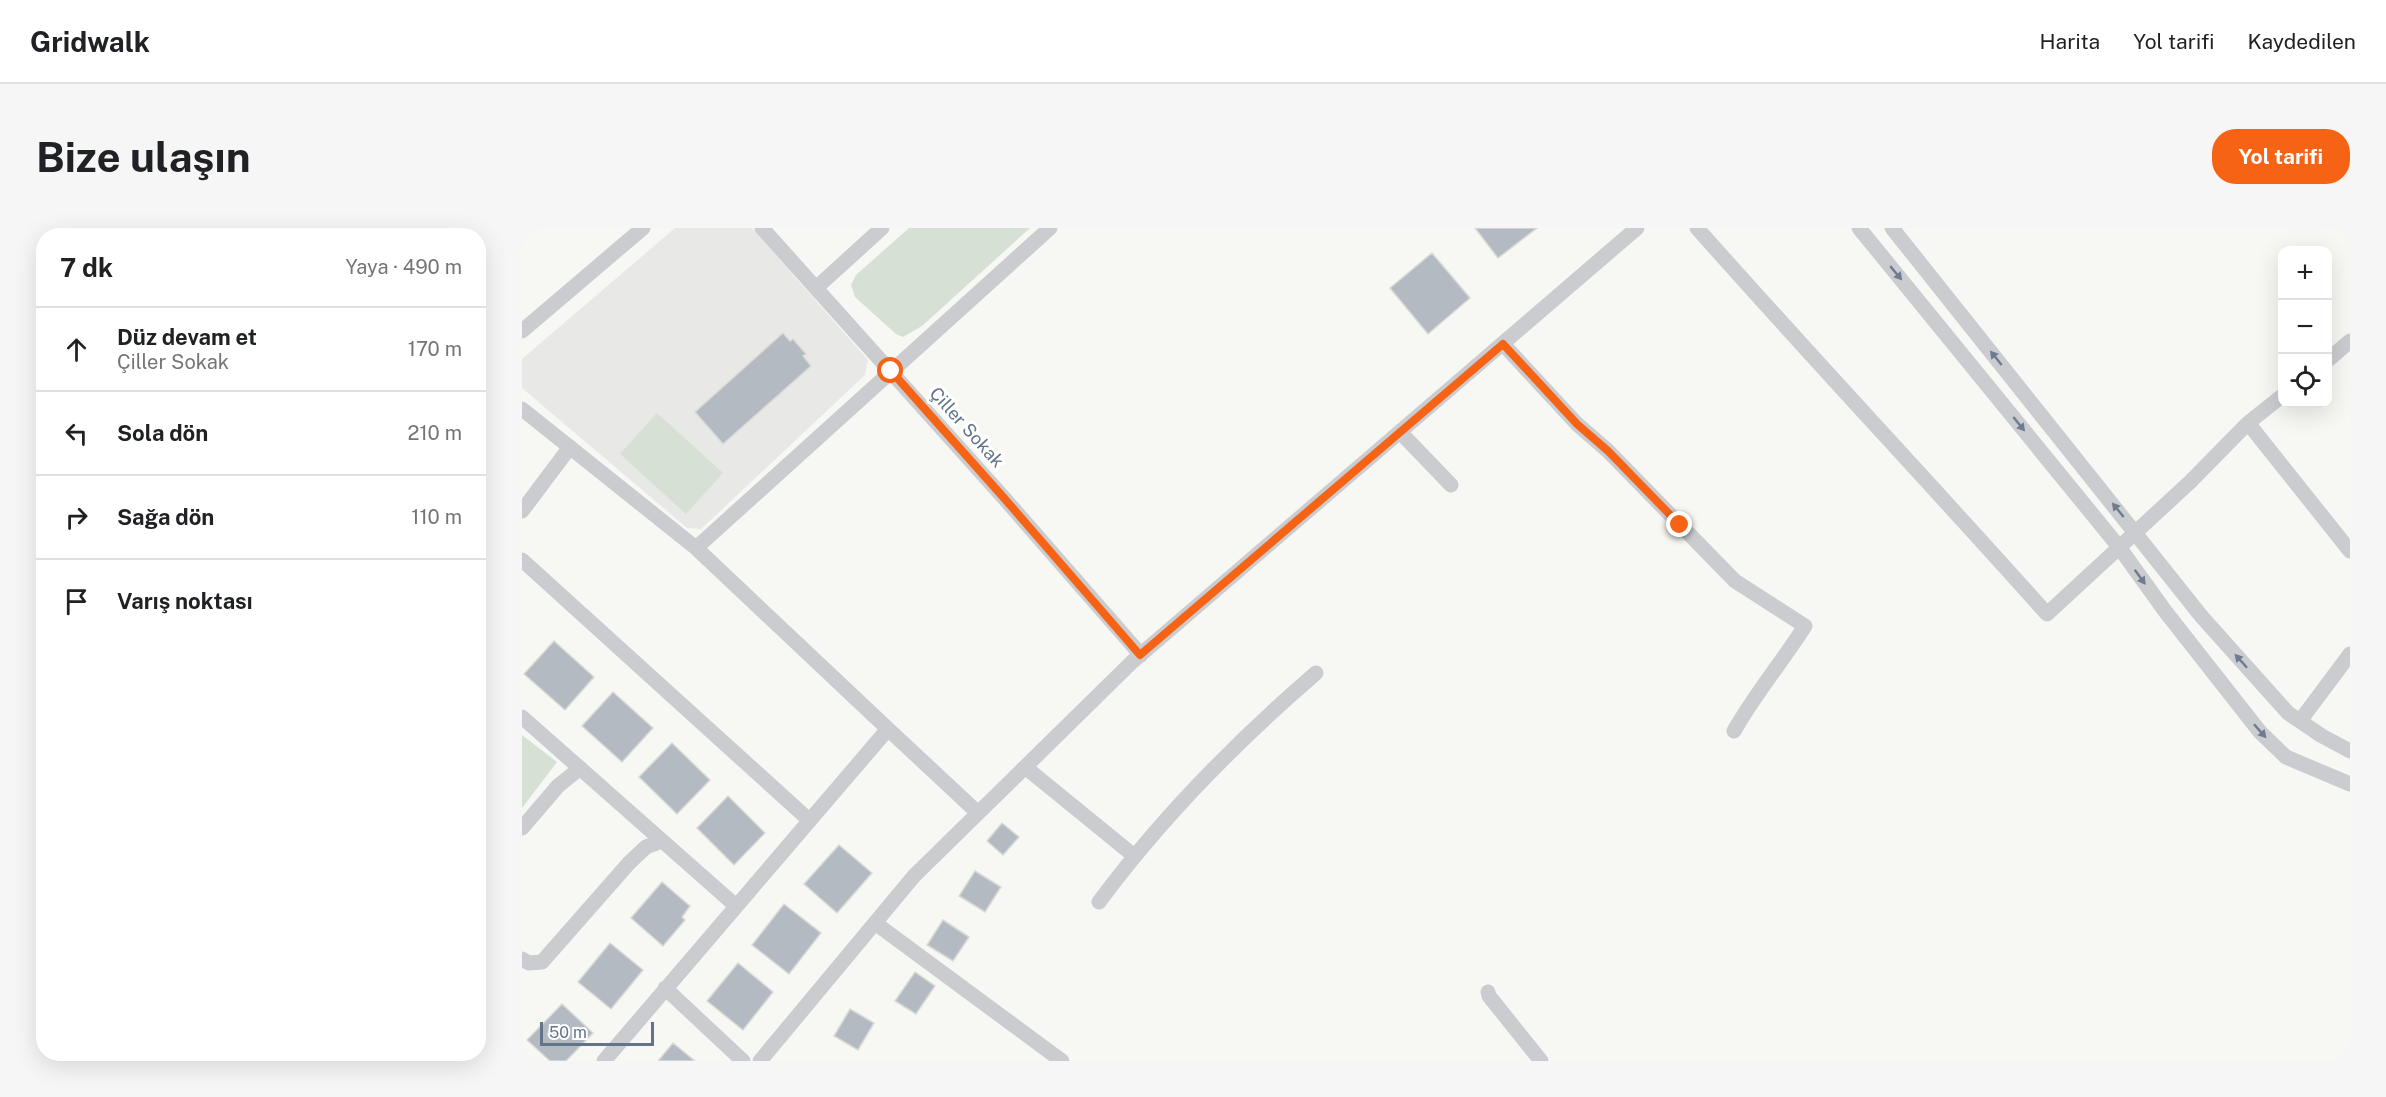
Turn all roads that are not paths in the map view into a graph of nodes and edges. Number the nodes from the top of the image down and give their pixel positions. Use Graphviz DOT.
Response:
graph roads {
  1 [pos="643,228"];
  2 [pos="762,228"];
  3 [pos="882,228"];
  4 [pos="1050,228"];
  5 [pos="1637,228"];
  6 [pos="1697,228"];
  7 [pos="1859,228"];
  8 [pos="1892,228"];
  9 [pos="816,288"];
  10 [pos="522,331"];
  11 [pos="2350,342"];
  12 [pos="1503,344"];
  13 [pos="2332,357"];
  14 [pos="891,371"];
  15 [pos="2278,400"];
  16 [pos="522,409"];
  17 [pos="2248,423"];
  18 [pos="1400,432"];
  19 [pos="570,447"];
  20 [pos="1451,485"];
  21 [pos="522,511"];
  22 [pos="2135,532"];
  23 [pos="2348,544"];
  24 [pos="2119,547"];
  25 [pos="696,548"];
  26 [pos="522,560"];
  27 [pos="2350,654"];
  28 [pos="1140,655"];
  29 [pos="1316,673"];
  30 [pos="522,717"];
  31 [pos="2300,721"];
  32 [pos="888,729"];
  33 [pos="1734,731"];
  34 [pos="2350,751"];
  35 [pos="1025,767"];
  36 [pos="580,768"];
  37 [pos="2350,784"];
  38 [pos="978,813"];
  39 [pos="809,820"];
  40 [pos="522,828"];
  41 [pos="662,841"];
  42 [pos="1133,855"];
  43 [pos="1099,902"];
  44 [pos="736,906"];
  45 [pos="875,923"];
  46 [pos="522,960"];
  47 [pos="665,988"];
  48 [pos="1488,992"];
  49 [pos="604,1061"];
  50 [pos="743,1061"];
  51 [pos="760,1061"];
  52 [pos="1062,1061"];
  53 [pos="1541,1061"];
  1 -- 10 [label="street"];
  2 -- 9 [label="street, Çiller Sokak"];
  3 -- 9 [label="street"];
  4 -- 14 [label="street"];
  5 -- 12 [label="street"];
  6 -- 24 [label="street"];
  7 -- 24 [label="street, one-way"];
  22 -- 8 [label="street, one-way"];
  9 -- 14 [label="street, Çiller Sokak"];
  11 -- 13 [label="street"];
  12 -- 18 [label="street"];
  12 -- 33 [label="street"];
  14 -- 25 [label="street"];
  14 -- 28 [label="street, Çiller Sokak"];
  15 -- 17 [label="street"];
  16 -- 19 [label="street"];
  17 -- 22 [label="street"];
  17 -- 23 [label="street"];
  18 -- 20 [label="street"];
  18 -- 28 [label="street"];
  19 -- 21 [label="street"];
  19 -- 25 [label="street"];
  22 -- 24 [label="street"];
  31 -- 22 [label="street, one-way"];
  24 -- 37 [label="street, one-way"];
  25 -- 32 [label="street"];
  26 -- 39 [label="street"];
  27 -- 31 [label="street"];
  28 -- 35 [label="street"];
  29 -- 42 [label="street"];
  30 -- 36 [label="street"];
  31 -- 34 [label="street"];
  32 -- 38 [label="street"];
  32 -- 39 [label="street"];
  35 -- 38 [label="street"];
  35 -- 42 [label="street"];
  36 -- 40 [label="street"];
  36 -- 41 [label="street"];
  38 -- 45 [label="street"];
  39 -- 44 [label="street"];
  41 -- 44 [label="street"];
  41 -- 46 [label="street"];
  42 -- 43 [label="street"];
  44 -- 47 [label="street"];
  45 -- 51 [label="street"];
  45 -- 52 [label="street"];
  47 -- 49 [label="street"];
  47 -- 50 [label="street"];
  48 -- 53 [label="street"];
}
